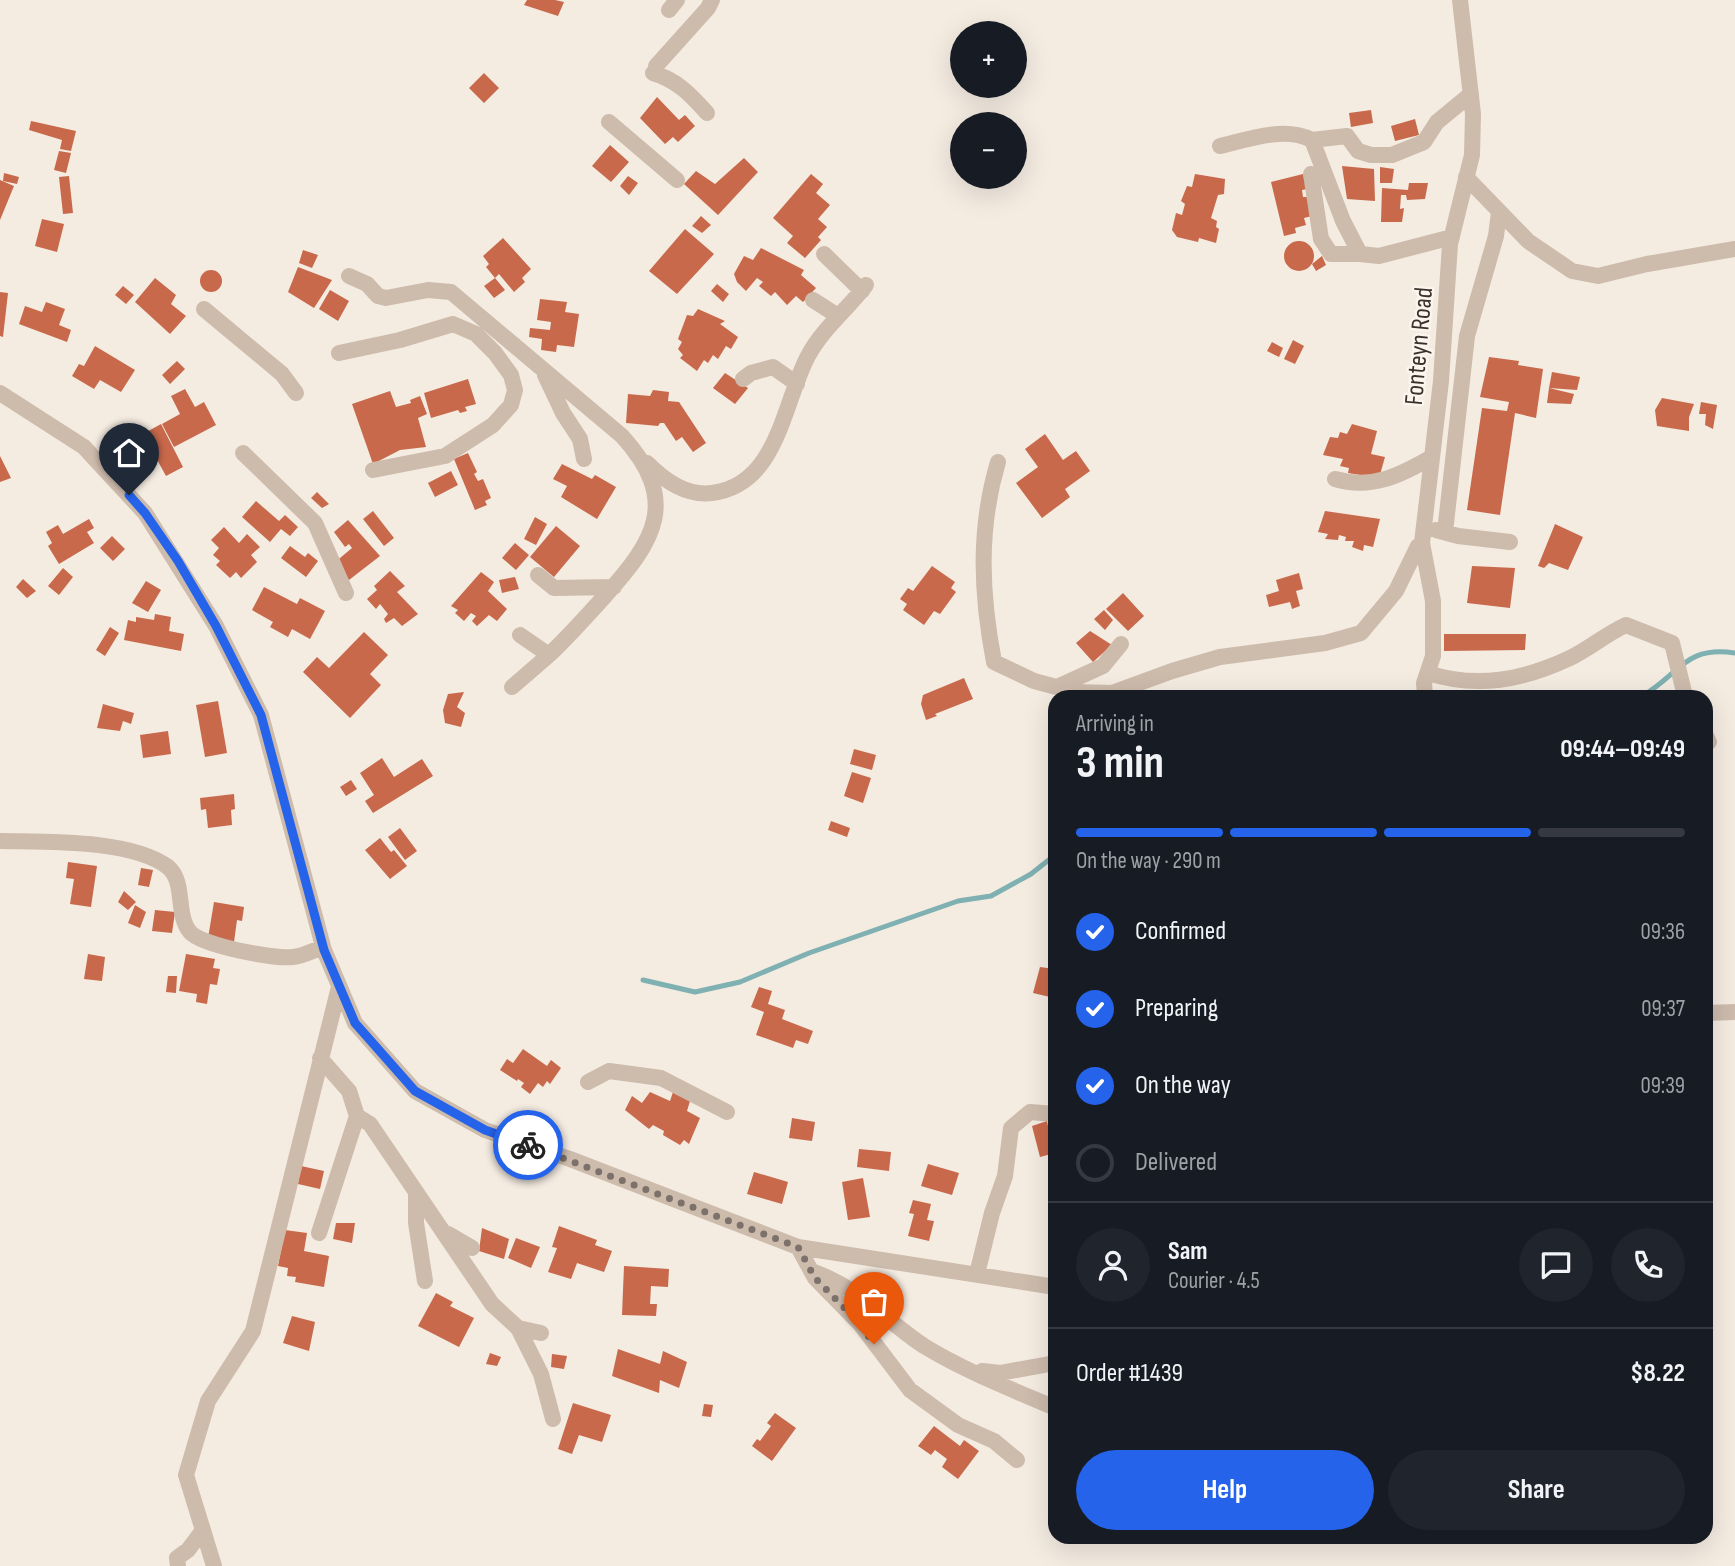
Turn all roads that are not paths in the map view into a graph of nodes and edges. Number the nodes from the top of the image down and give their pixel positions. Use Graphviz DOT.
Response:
graph roads {
  1 [pos="712,0"];
  2 [pos="1460,0"];
  3 [pos="1471,94"];
  4 [pos="707,113"];
  5 [pos="609,122"];
  6 [pos="1312,140"];
  7 [pos="1220,146"];
  8 [pos="1311,174"];
  9 [pos="1466,177"];
  10 [pos="677,180"];
  11 [pos="1499,212"];
  12 [pos="1452,237"];
  13 [pos="1735,249"];
  14 [pos="824,254"];
  15 [pos="1360,254"];
  16 [pos="349,276"];
  17 [pos="813,300"];
  18 [pos="204,309"];
  19 [pos="838,316"];
  20 [pos="339,353"];
  21 [pos="540,367"];
  22 [pos="743,379"];
  23 [pos="797,384"];
  24 [pos="0,393"];
  25 [pos="296,393"];
  26 [pos="243,453"];
  27 [pos="640,456"];
  28 [pos="1432,457"];
  29 [pos="584,459"];
  30 [pos="998,462"];
  31 [pos="373,470"];
  32 [pos="1335,479"];
  33 [pos="1424,527"];
  34 [pos="1445,532"];
  35 [pos="1510,542"];
  36 [pos="1418,545"];
  37 [pos="538,575"];
  38 [pos="614,587"];
  39 [pos="346,593"];
  40 [pos="520,635"];
  41 [pos="1121,644"];
  42 [pos="549,655"];
  43 [pos="1428,673"];
  44 [pos="512,687"];
  45 [pos="1057,687"];
  46 [pos="1068,690"];
  47 [pos="1120,690"];
  48 [pos="1425,690"];
  49 [pos="1684,690"];
  50 [pos="0,841"];
  51 [pos="324,947"];
  52 [pos="339,987"];
  53 [pos="1735,1012"];
  54 [pos="1713,1013"];
  55 [pos="320,1058"];
  56 [pos="588,1082"];
  57 [pos="727,1112"];
  58 [pos="1048,1113"];
  59 [pos="357,1116"];
  60 [pos="416,1192"];
  61 [pos="443,1231"];
  62 [pos="319,1233"];
  63 [pos="798,1247"];
  64 [pos="472,1248"];
  65 [pos="811,1271"];
  66 [pos="976,1274"];
  67 [pos="425,1281"];
  68 [pos="1048,1286"];
  69 [pos="518,1328"];
  70 [pos="541,1333"];
  71 [pos="1048,1364"];
  72 [pos="965,1368"];
  73 [pos="1048,1405"];
  74 [pos="553,1419"];
  75 [pos="1017,1460"];
  76 [pos="203,1530"];
  77 [pos="178,1566"];
  78 [pos="214,1566"];
  1 -- 4 [label="street"];
  2 -- 3 [label="street, Fonteyn Road"];
  3 -- 6 [label="street"];
  3 -- 9 [label="street, Fonteyn Road"];
  5 -- 10 [label="street"];
  6 -- 7 [label="street"];
  6 -- 15 [label="street"];
  8 -- 15 [label="street"];
  9 -- 11 [label="street"];
  9 -- 12 [label="street, Fonteyn Road"];
  11 -- 13 [label="street"];
  11 -- 34 [label="street"];
  12 -- 15 [label="street"];
  12 -- 28 [label="street, Fonteyn Road"];
  14 -- 19 [label="street"];
  16 -- 21 [label="street"];
  17 -- 19 [label="street"];
  18 -- 25 [label="street"];
  19 -- 23 [label="street"];
  20 -- 31 [label="street"];
  21 -- 27 [label="street"];
  21 -- 29 [label="street"];
  22 -- 23 [label="street"];
  23 -- 27 [label="street"];
  24 -- 51 [label="street"];
  26 -- 39 [label="street"];
  27 -- 38 [label="street"];
  28 -- 32 [label="street"];
  28 -- 33 [label="street, Fonteyn Road"];
  30 -- 45 [label="street"];
  33 -- 34 [label="street"];
  33 -- 43 [label="street, Fonteyn Road"];
  34 -- 35 [label="street"];
  36 -- 47 [label="street"];
  37 -- 38 [label="street"];
  38 -- 42 [label="street"];
  40 -- 42 [label="street"];
  41 -- 45 [label="street"];
  42 -- 44 [label="street"];
  43 -- 48 [label="street, Fonteyn Road"];
  43 -- 49 [label="street"];
  45 -- 46 [label="street"];
  50 -- 51 [label="street"];
  51 -- 52 [label="street"];
  52 -- 55 [label="street"];
  52 -- 63 [label="street"];
  53 -- 54 [label="street"];
  55 -- 59 [label="street"];
  55 -- 76 [label="street"];
  56 -- 57 [label="street"];
  58 -- 66 [label="street"];
  59 -- 60 [label="street"];
  59 -- 62 [label="street"];
  60 -- 61 [label="street"];
  60 -- 67 [label="street"];
  61 -- 64 [label="street"];
  61 -- 69 [label="street"];
  63 -- 65 [label="street"];
  63 -- 66 [label="street"];
  65 -- 72 [label="street"];
  65 -- 75 [label="street"];
  66 -- 68 [label="street"];
  69 -- 70 [label="street"];
  69 -- 74 [label="street"];
  71 -- 72 [label="street"];
  72 -- 73 [label="street"];
  76 -- 77 [label="street"];
  76 -- 78 [label="street"];
}
